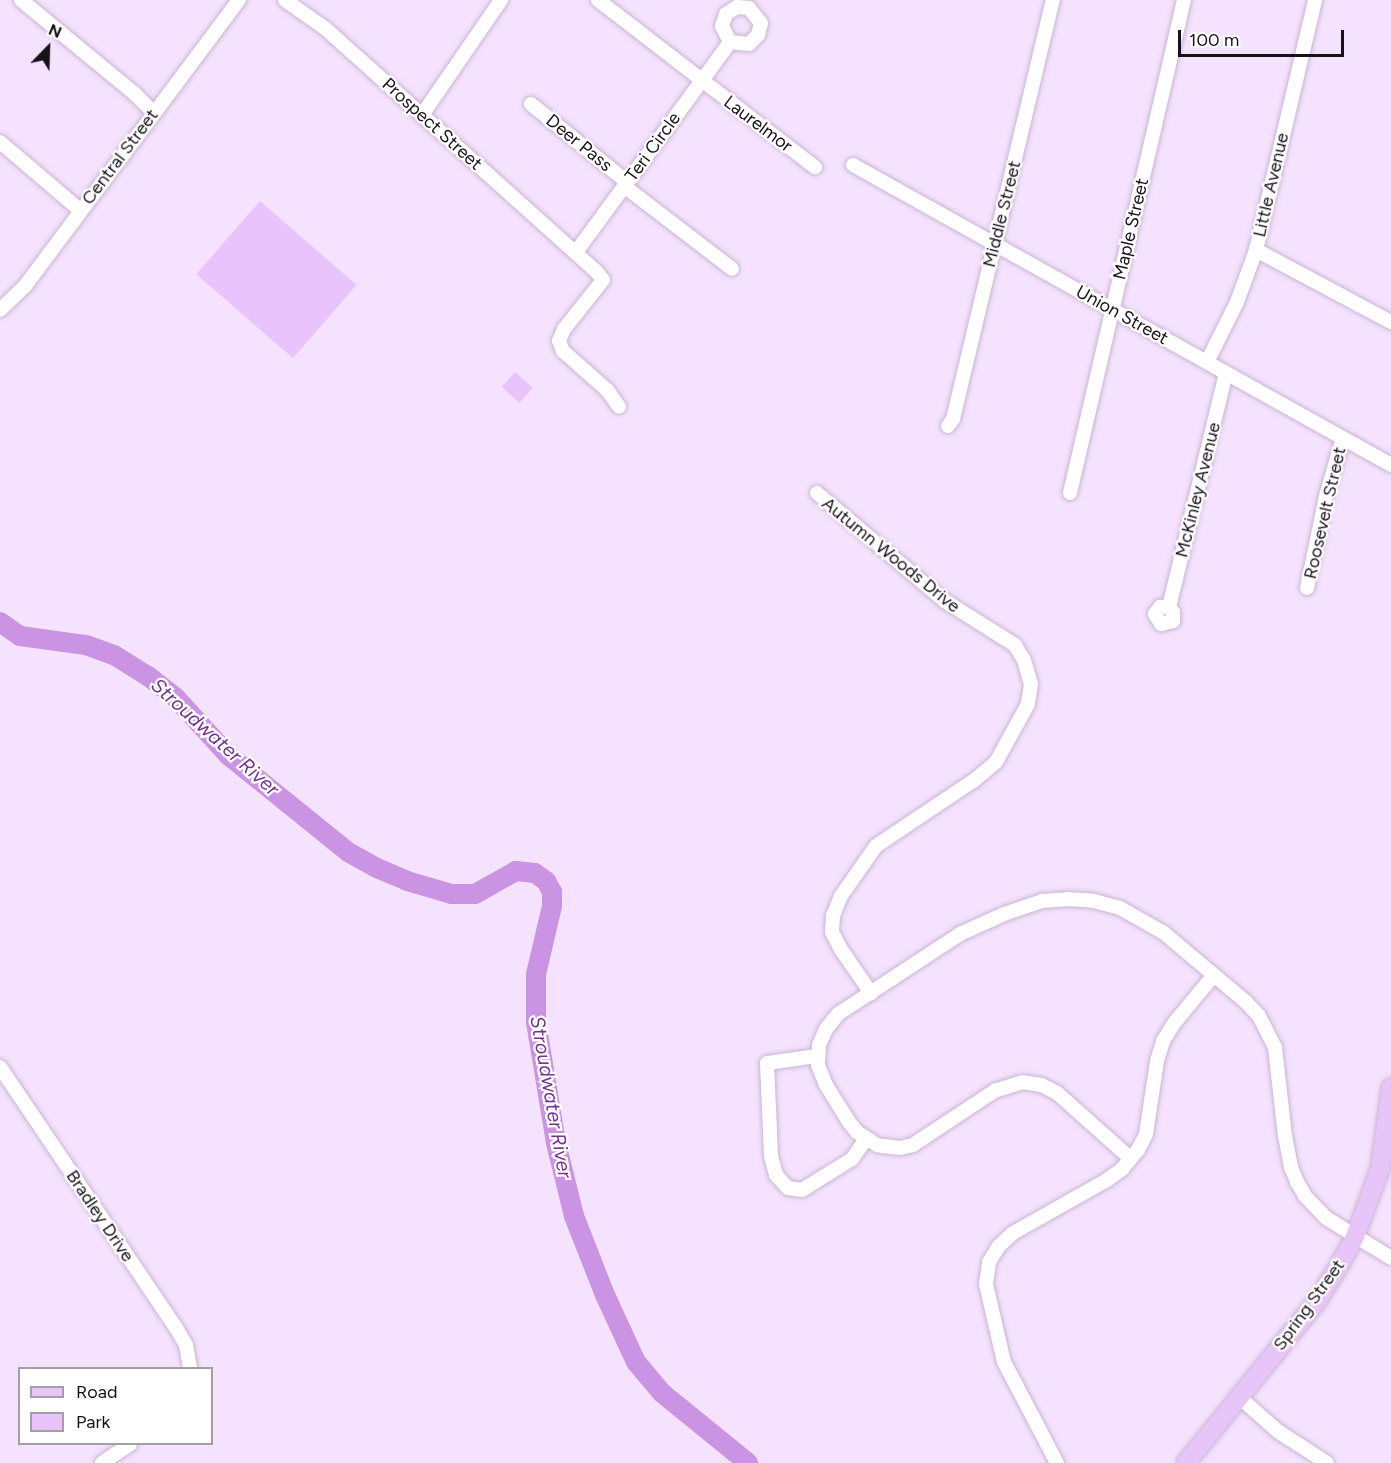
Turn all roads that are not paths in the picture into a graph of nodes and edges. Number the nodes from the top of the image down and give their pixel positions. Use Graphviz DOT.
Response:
graph roads {
  1 [pos="21,0"];
  2 [pos="239,0"];
  3 [pos="285,0"];
  4 [pos="501,0"];
  5 [pos="598,0"];
  6 [pos="1053,0"];
  7 [pos="1184,0"];
  8 [pos="1315,0"];
  9 [pos="730,42"];
  10 [pos="702,81"];
  11 [pos="531,104"];
  12 [pos="154,113"];
  13 [pos="422,115"];
  14 [pos="0,142"];
  15 [pos="853,165"];
  16 [pos="815,167"];
  17 [pos="626,184"];
  18 [pos="80,210"];
  19 [pos="995,244"];
  20 [pos="1256,250"];
  21 [pos="576,252"];
  22 [pos="732,269"];
  23 [pos="3,303"];
  24 [pos="1113,310"];
  25 [pos="1391,322"];
  26 [pos="1207,362"];
  27 [pos="1226,373"];
  28 [pos="619,407"];
  29 [pos="948,426"];
  30 [pos="1343,438"];
  31 [pos="1391,465"];
  32 [pos="1070,493"];
  33 [pos="817,494"];
  34 [pos="1307,588"];
  35 [pos="1169,607"];
  36 [pos="1214,975"];
  37 [pos="871,993"];
  38 [pos="817,1056"];
  39 [pos="0,1067"];
  40 [pos="1391,1088"];
  41 [pos="866,1139"];
  42 [pos="1130,1158"];
  43 [pos="1355,1237"];
  44 [pos="1391,1258"];
  45 [pos="190,1367"];
  46 [pos="1239,1397"];
  47 [pos="127,1445"];
  48 [pos="102,1463"];
  49 [pos="1057,1463"];
  50 [pos="1186,1463"];
  51 [pos="1327,1463"];
  1 -- 12 [label="street"];
  2 -- 12 [label="street, Central Street"];
  3 -- 13 [label="street, Prospect Street"];
  4 -- 13 [label="street"];
  5 -- 10 [label="street, Laurelmor"];
  6 -- 19 [label="street, Middle Street"];
  7 -- 24 [label="street, Maple Street"];
  8 -- 20 [label="street, Little Avenue"];
  9 -- 10 [label="street, Teri Circle"];
  10 -- 16 [label="street, Laurelmor"];
  10 -- 17 [label="street, Teri Circle"];
  11 -- 17 [label="street, Deer Pass"];
  12 -- 18 [label="street, Central Street"];
  13 -- 21 [label="street, Prospect Street"];
  14 -- 18 [label="street"];
  15 -- 19 [label="street, Union Street"];
  17 -- 21 [label="street, Teri Circle"];
  17 -- 22 [label="street, Deer Pass"];
  18 -- 23 [label="street, Central Street"];
  19 -- 24 [label="street, Union Street"];
  19 -- 29 [label="street, Middle Street"];
  20 -- 25 [label="street"];
  20 -- 26 [label="street, Little Avenue"];
  21 -- 28 [label="street, Prospect Street"];
  24 -- 26 [label="street, Union Street"];
  24 -- 32 [label="street, Maple Street"];
  26 -- 27 [label="street, Union Street"];
  27 -- 30 [label="street, Union Street"];
  27 -- 35 [label="street, McKinley Avenue"];
  30 -- 31 [label="street, Union Street"];
  30 -- 34 [label="street, Roosevelt Street"];
  33 -- 37 [label="street, Autumn Woods Drive"];
  36 -- 37 [label="street"];
  36 -- 42 [label="street"];
  36 -- 43 [label="street"];
  37 -- 38 [label="street"];
  38 -- 41 [label="street"];
  38 -- 41 [label="street"];
  39 -- 45 [label="street, Bradley Drive"];
  40 -- 43 [label="main road, Spring Street"];
  41 -- 42 [label="street"];
  42 -- 49 [label="street"];
  43 -- 44 [label="street"];
  43 -- 46 [label="main road, Spring Street"];
  46 -- 50 [label="main road, Spring Street"];
  46 -- 51 [label="street"];
  47 -- 48 [label="street"];
}
